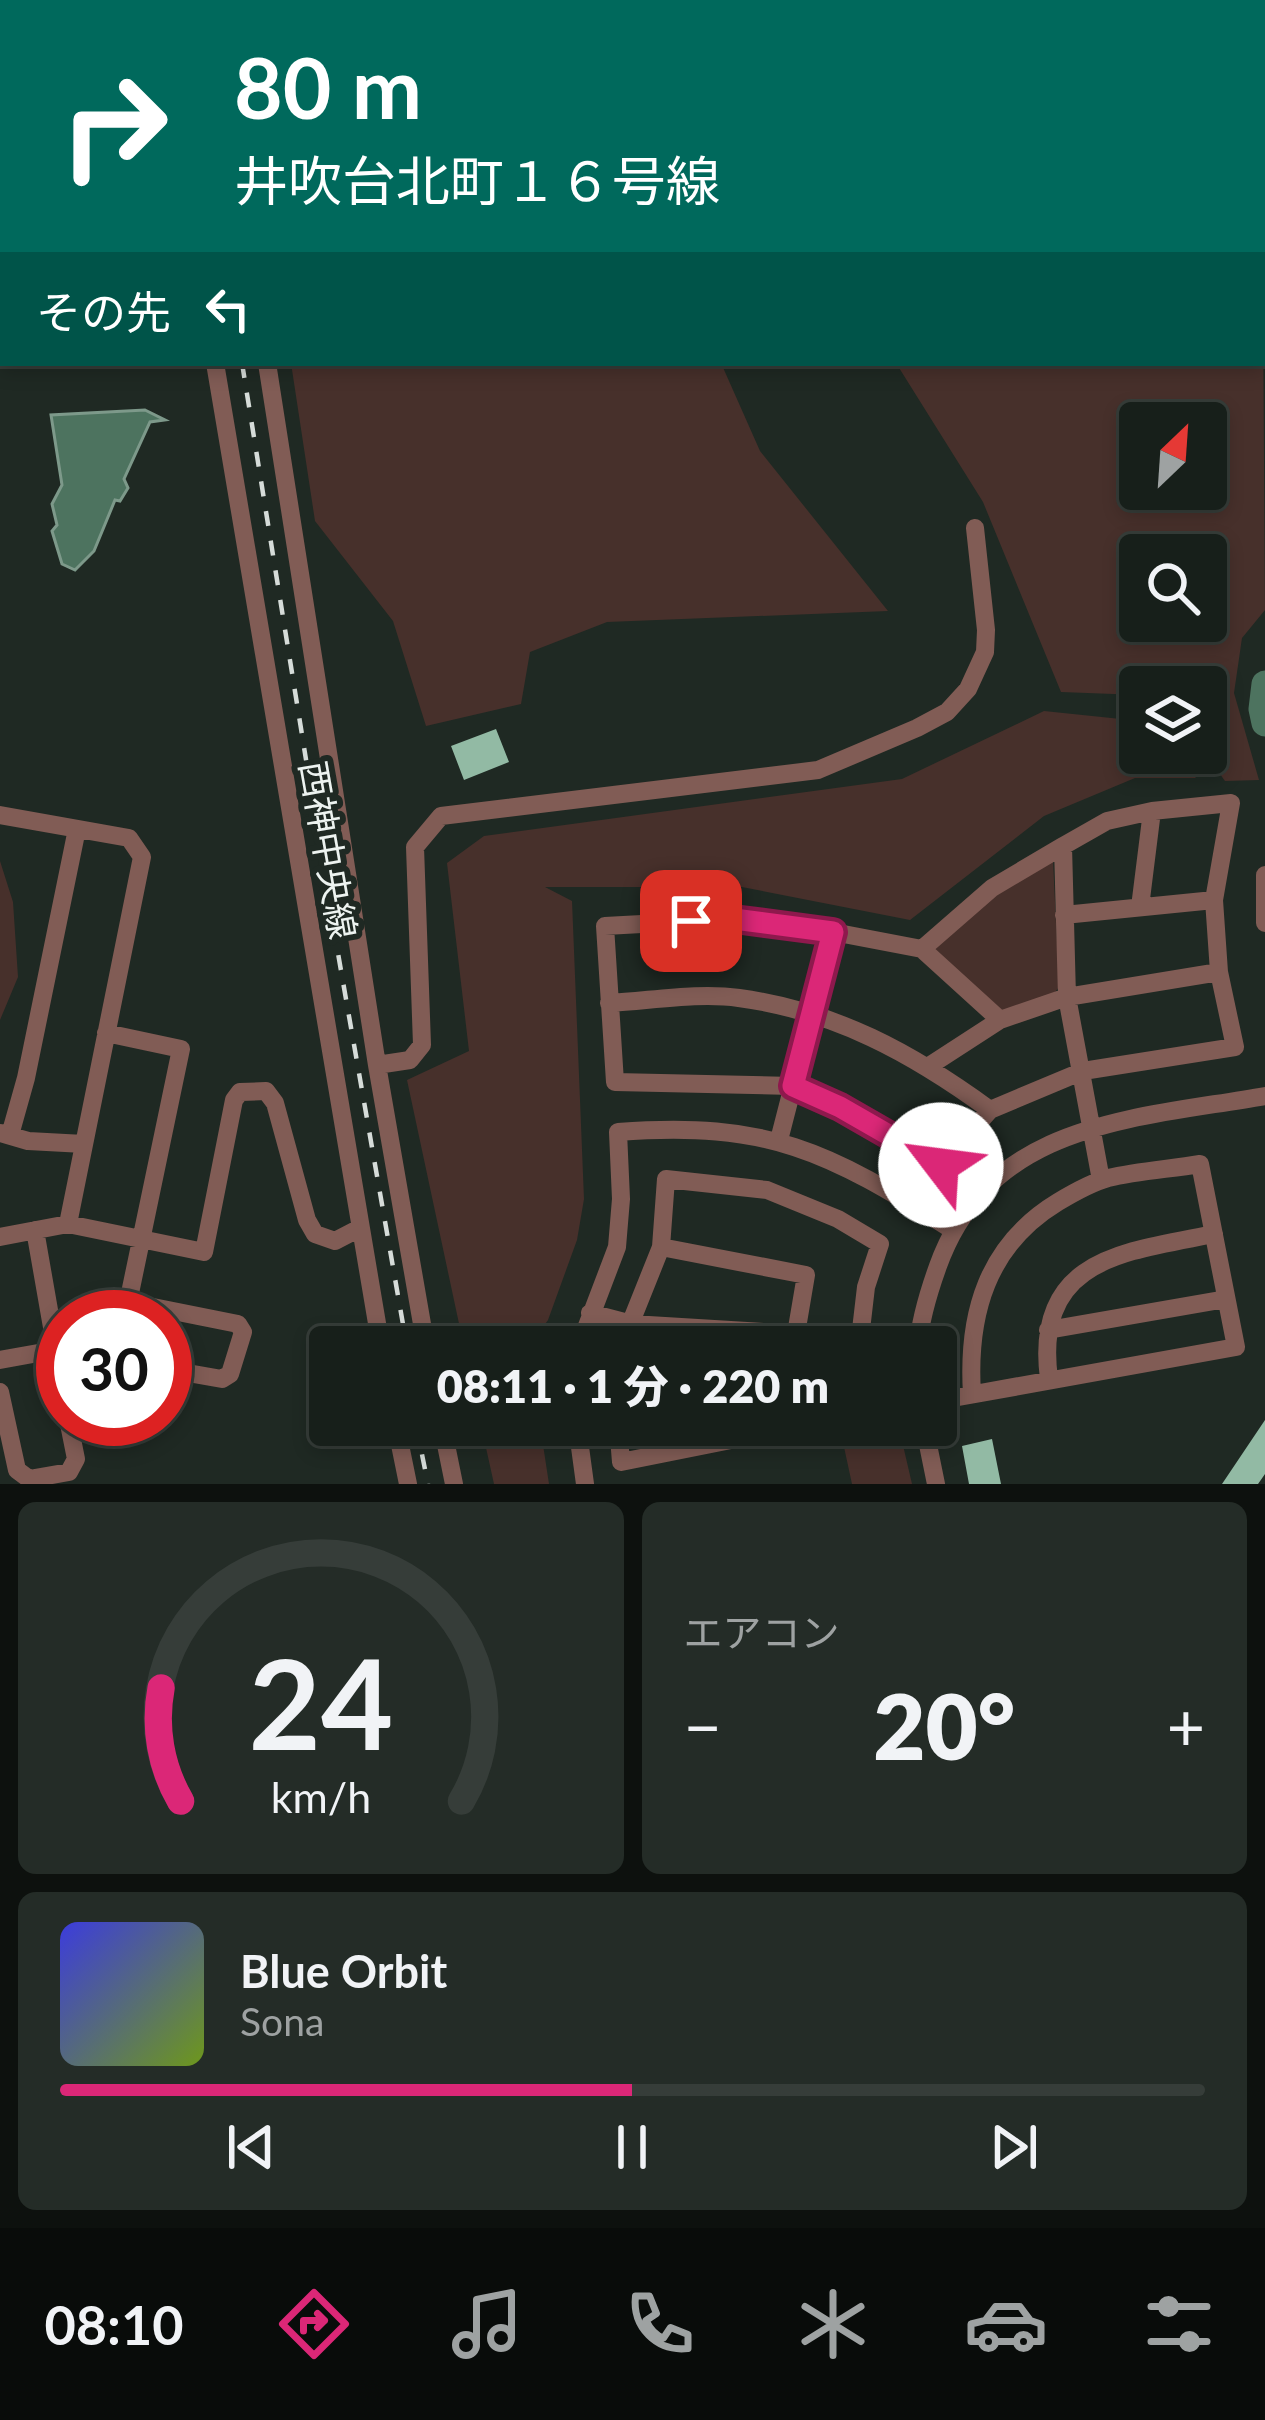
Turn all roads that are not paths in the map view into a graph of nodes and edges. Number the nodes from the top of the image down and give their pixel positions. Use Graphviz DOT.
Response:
graph roads {
  1 [pos="212,366"];
  2 [pos="212,366"];
  3 [pos="270,369"];
  4 [pos="975,528"];
  5 [pos="244,543"];
  6 [pos="1152,811"];
  7 [pos="0,814"];
  8 [pos="77,829"];
  9 [pos="1064,846"];
  10 [pos="1265,875"];
  11 [pos="1214,900"];
  12 [pos="1140,907"];
  13 [pos="1064,915"];
  14 [pos="1265,923"];
  15 [pos="833,932"];
  16 [pos="922,949"];
  17 [pos="1219,971"];
  18 [pos="1067,997"];
  19 [pos="609,1003"];
  20 [pos="811,1013"];
  21 [pos="1000,1020"];
  22 [pos="106,1033"];
  23 [pos="377,1065"];
  24 [pos="929,1066"];
  25 [pos="1083,1071"];
  26 [pos="793,1086"];
  27 [pos="1265,1096"];
  28 [pos="990,1110"];
  29 [pos="1093,1127"];
  30 [pos="5,1134"];
  31 [pos="779,1140"];
  32 [pos="84,1144"];
  33 [pos="1101,1180"];
  34 [pos="68,1224"];
  35 [pos="359,1228"];
  36 [pos="951,1229"];
  37 [pos="35,1230"];
  38 [pos="1214,1234"];
  39 [pos="0,1237"];
  40 [pos="141,1239"];
  41 [pos="661,1247"];
  42 [pos="46,1290"];
  43 [pos="130,1290"];
  44 [pos="1226,1299"];
  45 [pos="590,1313"];
  46 [pos="192,1318"];
  47 [pos="632,1324"];
  48 [pos="377,1326"];
  49 [pos="423,1326"];
  50 [pos="586,1326"];
  51 [pos="862,1326"];
  52 [pos="923,1326"];
  53 [pos="1048,1330"];
  54 [pos="36,1354"];
  55 [pos="0,1360"];
  56 [pos="192,1374"];
  57 [pos="1049,1378"];
  58 [pos="0,1392"];
  59 [pos="972,1394"];
  60 [pos="957,1396"];
  61 [pos="73,1446"];
  62 [pos="400,1446"];
  63 [pos="446,1446"];
  64 [pos="580,1446"];
  65 [pos="620,1446"];
  66 [pos="699,1446"];
  67 [pos="928,1446"];
  68 [pos="408,1484"];
  69 [pos="454,1484"];
  70 [pos="585,1484"];
  71 [pos="936,1484"];
  1 -- 5 [label="street, 西神中央線"];
  2 -- 5 [label="street"];
  3 -- 23 [label="street, 西神中央線"];
  4 -- 23 [label="street"];
  5 -- 35 [label="street, 西神中央線"];
  6 -- 9 [label="street"];
  6 -- 11 [label="street"];
  6 -- 12 [label="street"];
  7 -- 8 [label="street"];
  8 -- 22 [label="street"];
  8 -- 30 [label="street"];
  9 -- 13 [label="street"];
  9 -- 16 [label="street"];
  10 -- 14 [label="street"];
  11 -- 12 [label="street"];
  11 -- 17 [label="street"];
  12 -- 13 [label="street"];
  13 -- 18 [label="street"];
  15 -- 16 [label="street"];
  15 -- 19 [label="street"];
  15 -- 20 [label="street"];
  16 -- 21 [label="street"];
  17 -- 18 [label="street"];
  17 -- 25 [label="street"];
  18 -- 21 [label="street"];
  18 -- 25 [label="street"];
  19 -- 20 [label="street"];
  19 -- 26 [label="street"];
  20 -- 24 [label="street"];
  20 -- 26 [label="street"];
  21 -- 24 [label="street"];
  22 -- 32 [label="street"];
  22 -- 40 [label="street"];
  23 -- 49 [label="street, 西神中央線"];
  24 -- 28 [label="street"];
  25 -- 28 [label="street"];
  25 -- 29 [label="street"];
  26 -- 28 [label="street"];
  26 -- 31 [label="street"];
  27 -- 29 [label="street"];
  29 -- 33 [label="street"];
  29 -- 36 [label="street"];
  30 -- 32 [label="street"];
  31 -- 36 [label="street"];
  31 -- 45 [label="street"];
  32 -- 34 [label="street"];
  33 -- 38 [label="street"];
  33 -- 59 [label="street"];
  34 -- 37 [label="street"];
  34 -- 40 [label="street"];
  35 -- 40 [label="street"];
  35 -- 48 [label="street, 西神中央線"];
  36 -- 52 [label="street"];
  37 -- 39 [label="street"];
  37 -- 42 [label="street"];
  38 -- 44 [label="street"];
  38 -- 53 [label="street"];
  40 -- 43 [label="street"];
  41 -- 47 [label="street"];
  41 -- 47 [label="street"];
  41 -- 51 [label="street"];
  44 -- 53 [label="street"];
  44 -- 57 [label="street"];
  45 -- 47 [label="street"];
  45 -- 50 [label="street"];
  46 -- 56 [label="street"];
  53 -- 57 [label="street"];
  54 -- 55 [label="street"];
  57 -- 59 [label="street"];
  58 -- 61 [label="street"];
  59 -- 60 [label="street"];
  62 -- 68 [label="street"];
  63 -- 69 [label="street"];
  64 -- 70 [label="street"];
  65 -- 66 [label="street"];
  67 -- 71 [label="street"];
}
